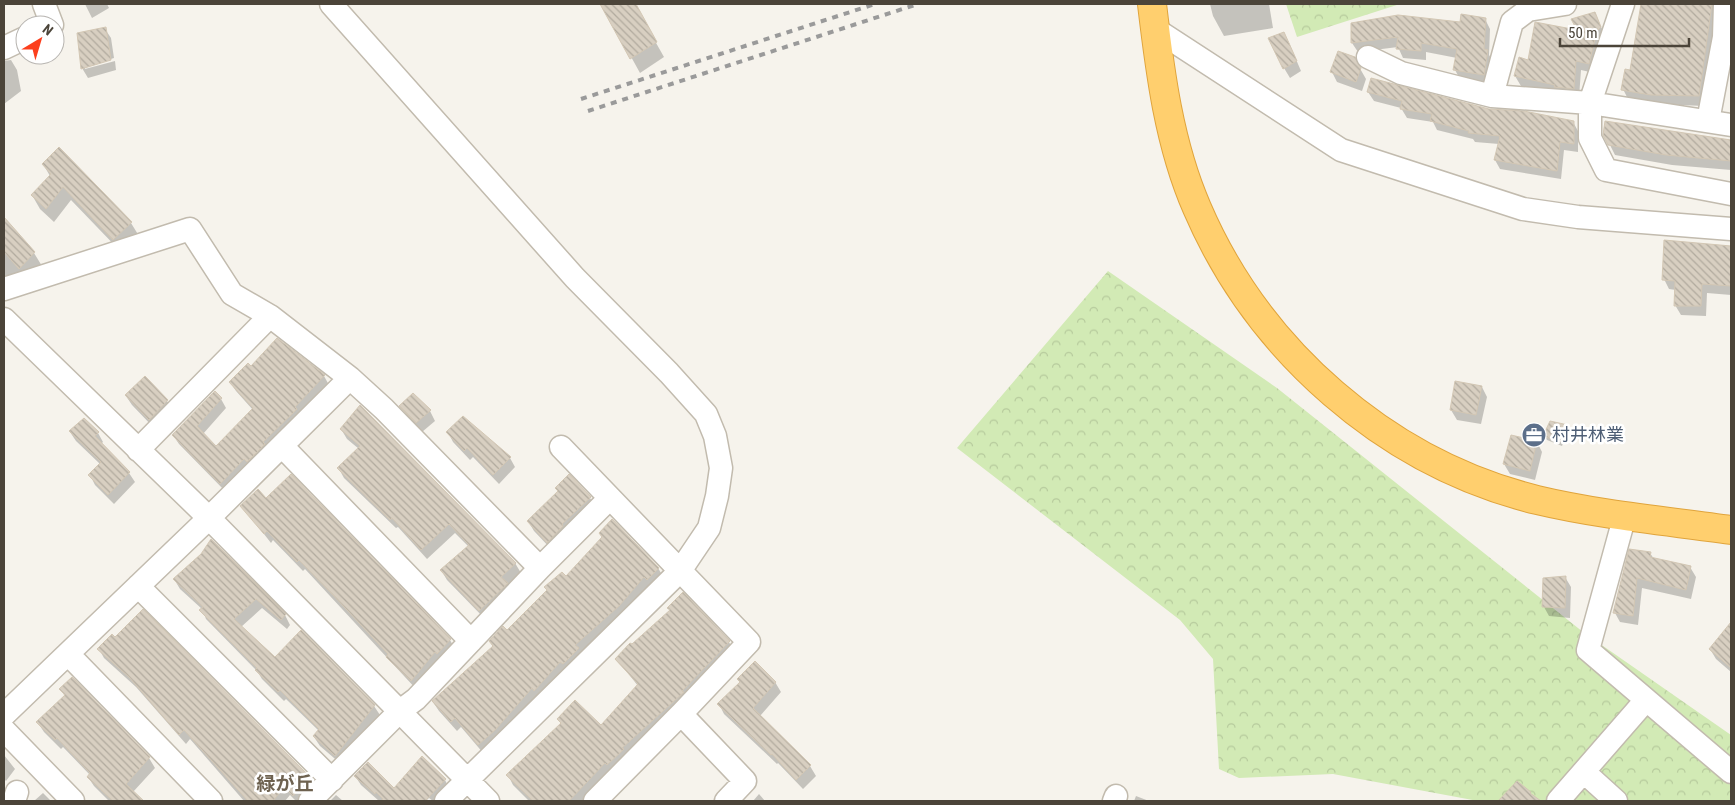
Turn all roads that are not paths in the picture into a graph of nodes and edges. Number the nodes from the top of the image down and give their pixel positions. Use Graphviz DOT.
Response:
graph roads {
  1 [pos="331,4"];
  2 [pos="1564,4"];
  3 [pos="1623,4"];
  4 [pos="1725,4"];
  5 [pos="1153,16"];
  6 [pos="1368,57"];
  7 [pos="1492,96"];
  8 [pos="1590,103"];
  9 [pos="1708,121"];
  10 [pos="1731,125"];
  11 [pos="1731,194"];
  12 [pos="1731,230"];
  13 [pos="4,289"];
  14 [pos="270,316"];
  15 [pos="4,319"];
  16 [pos="350,378"];
  17 [pos="282,446"];
  18 [pos="562,447"];
  19 [pos="138,450"];
  20 [pos="610,498"];
  21 [pos="1625,515"];
  22 [pos="209,518"];
  23 [pos="1731,530"];
  24 [pos="540,568"];
  25 [pos="680,572"];
  26 [pos="138,586"];
  27 [pos="471,641"];
  28 [pos="68,654"];
  29 [pos="1646,700"];
  30 [pos="400,711"];
  31 [pos="681,714"];
  32 [pos="4,715"];
  33 [pos="4,730"];
  34 [pos="1584,772"];
  35 [pos="1731,772"];
  36 [pos="332,780"];
  37 [pos="467,780"];
  38 [pos="73,801"];
  39 [pos="211,801"];
  40 [pos="310,801"];
  41 [pos="446,801"];
  42 [pos="488,801"];
  43 [pos="595,801"];
  44 [pos="726,801"];
  45 [pos="1558,801"];
  46 [pos="1616,801"];
  1 -- 25 [label="street"];
  2 -- 7 [label="street"];
  3 -- 8 [label="street"];
  4 -- 9 [label="street"];
  5 -- 12 [label="street"];
  5 -- 21 [label="highway"];
  6 -- 7 [label="street"];
  7 -- 8 [label="street"];
  8 -- 9 [label="street"];
  8 -- 11 [label="street"];
  9 -- 10 [label="street"];
  13 -- 14 [label="street"];
  14 -- 16 [label="street"];
  14 -- 19 [label="street"];
  15 -- 19 [label="street"];
  16 -- 17 [label="street"];
  16 -- 24 [label="street"];
  17 -- 22 [label="street"];
  17 -- 27 [label="street"];
  18 -- 20 [label="street"];
  19 -- 22 [label="street"];
  20 -- 24 [label="street"];
  20 -- 25 [label="street"];
  21 -- 23 [label="highway"];
  21 -- 29 [label="street"];
  22 -- 26 [label="street"];
  22 -- 30 [label="street"];
  24 -- 27 [label="street"];
  25 -- 31 [label="street"];
  25 -- 37 [label="street"];
  26 -- 28 [label="street"];
  26 -- 36 [label="street"];
  27 -- 30 [label="street"];
  28 -- 32 [label="street"];
  28 -- 39 [label="street"];
  29 -- 34 [label="street"];
  29 -- 35 [label="street"];
  30 -- 36 [label="street"];
  30 -- 37 [label="street"];
  31 -- 43 [label="street"];
  31 -- 44 [label="street"];
  33 -- 38 [label="street"];
  34 -- 45 [label="street"];
  34 -- 46 [label="street"];
  36 -- 40 [label="street"];
  37 -- 41 [label="street"];
  37 -- 42 [label="street"];
}
